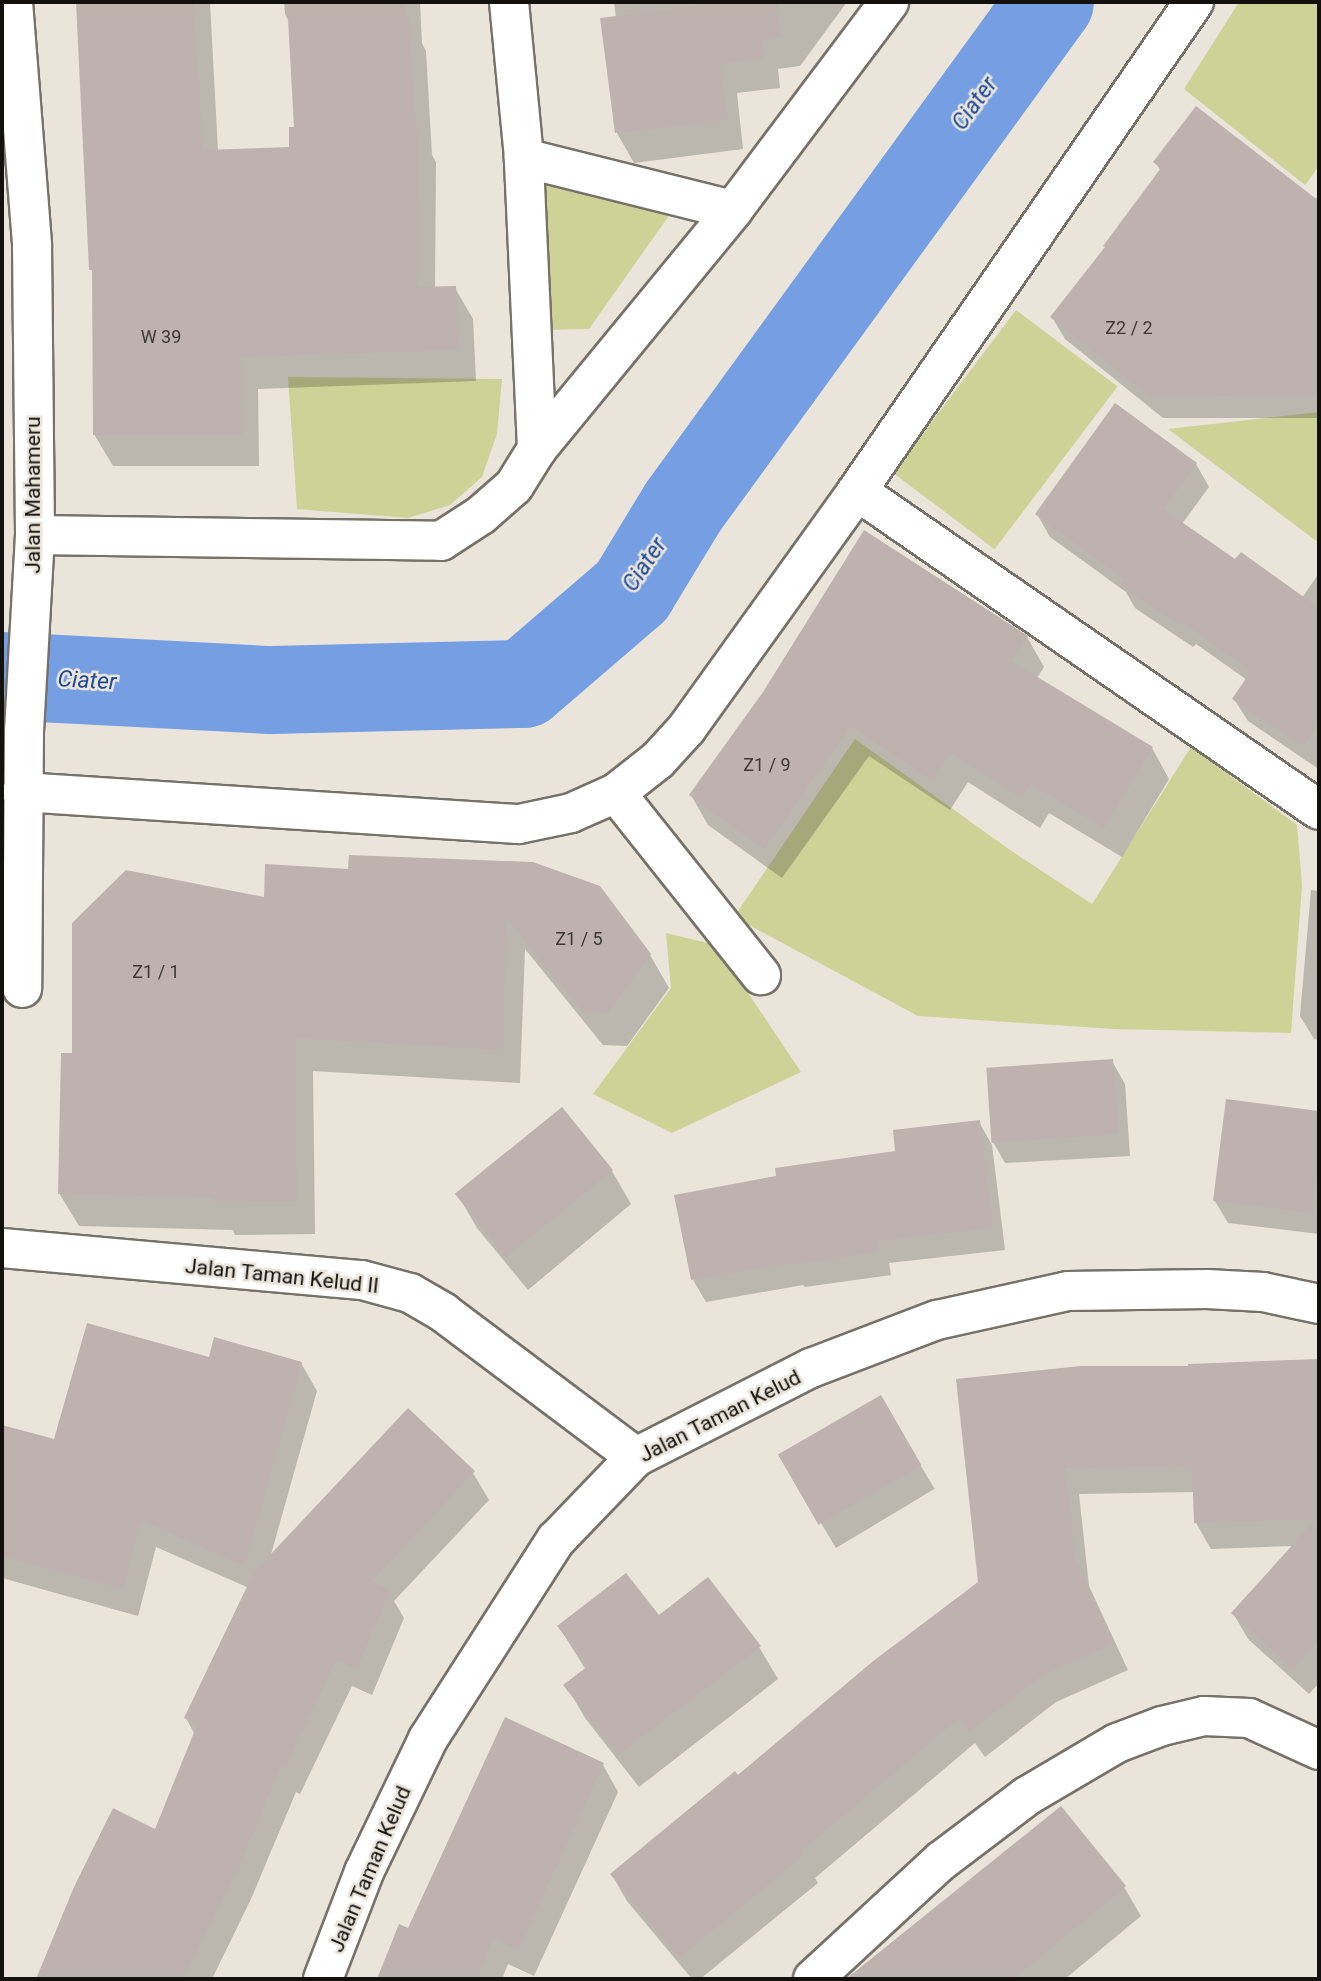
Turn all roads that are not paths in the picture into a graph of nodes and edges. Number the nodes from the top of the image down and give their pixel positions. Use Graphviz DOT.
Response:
graph roads {
  1 [pos="13,2"];
  2 [pos="509,2"];
  3 [pos="889,2"];
  4 [pos="1194,2"];
  5 [pos="524,158"];
  6 [pos="733,210"];
  7 [pos="537,449"];
  8 [pos="857,491"];
  9 [pos="35,535"];
  10 [pos="22,792"];
  11 [pos="616,793"];
  12 [pos="1319,810"];
  13 [pos="761,975"];
  14 [pos="22,988"];
  15 [pos="2,1248"];
  16 [pos="1319,1304"];
  17 [pos="636,1457"];
  18 [pos="1319,1750"];
  19 [pos="323,1979"];
  20 [pos="813,1979"];
  1 -- 9 [label="street, Jalan Mahameru"];
  2 -- 5 [label="street"];
  3 -- 6 [label="street"];
  4 -- 8 [label="street"];
  5 -- 6 [label="street"];
  5 -- 7 [label="street"];
  6 -- 7 [label="street"];
  7 -- 9 [label="street"];
  8 -- 11 [label="street"];
  8 -- 12 [label="street"];
  9 -- 10 [label="street, Jalan Mahameru"];
  10 -- 11 [label="street"];
  10 -- 14 [label="street, Jalan Mahameru"];
  11 -- 13 [label="street"];
  15 -- 17 [label="street, Jalan Taman Kelud II"];
  16 -- 17 [label="street, Jalan Taman Kelud"];
  17 -- 19 [label="street, Jalan Taman Kelud"];
  18 -- 20 [label="street"];
}
